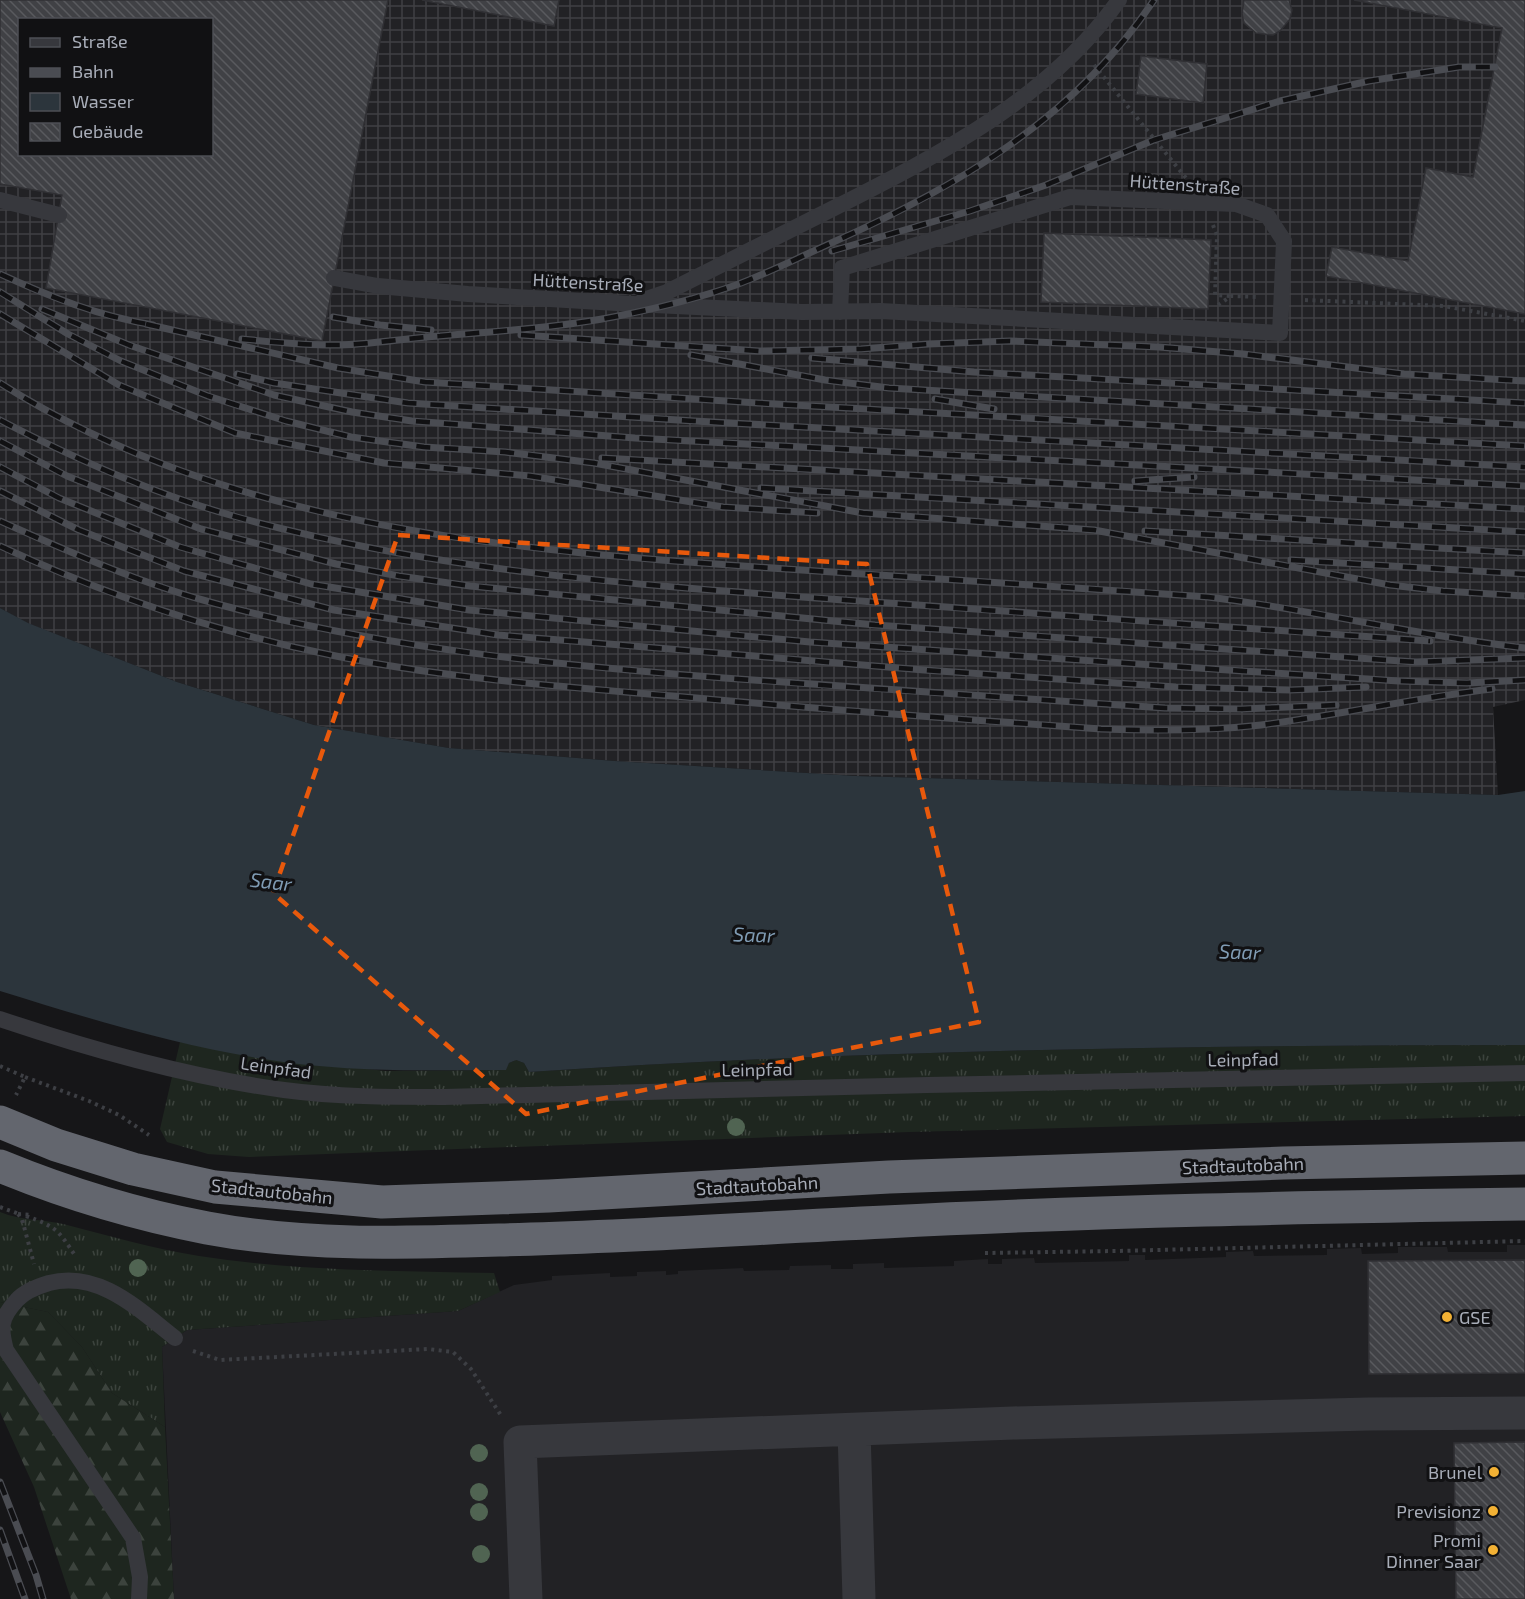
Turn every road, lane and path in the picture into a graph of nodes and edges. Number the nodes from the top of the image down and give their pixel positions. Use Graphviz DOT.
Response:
graph roads {
  1 [pos="1119,0"];
  2 [pos="1080,45"];
  3 [pos="0,200"];
  4 [pos="1206,202"];
  5 [pos="59,215"];
  6 [pos="334,278"];
  7 [pos="1231,296"];
  8 [pos="1282,299"];
  9 [pos="633,304"];
  10 [pos="840,312"];
  11 [pos="1525,321"];
  12 [pos="0,1020"];
  13 [pos="0,1066"];
  14 [pos="1525,1073"];
  15 [pos="25,1077"];
  16 [pos="8,1109"];
  17 [pos="149,1135"];
  18 [pos="1525,1158"];
  19 [pos="0,1166"];
  20 [pos="1525,1204"];
  21 [pos="0,1207"];
  22 [pos="18,1214"];
  23 [pos="1525,1240"];
  24 [pos="981,1253"];
  25 [pos="33,1260"];
  26 [pos="84,1281"];
  27 [pos="174,1338"];
  28 [pos="220,1360"];
  29 [pos="1525,1413"];
  30 [pos="854,1430"];
  31 [pos="520,1442"];
  32 [pos="139,1599"];
  33 [pos="526,1599"];
  34 [pos="859,1599"];
  1 -- 2 [label="lane"];
  2 -- 4 [label="path"];
  2 -- 9 [label="lane"];
  3 -- 5 [label="lane"];
  4 -- 7 [label="path"];
  4 -- 8 [label="lane, Hüttenstraße"];
  4 -- 10 [label="lane, Hüttenstraße"];
  6 -- 9 [label="lane, Hüttenstraße"];
  8 -- 10 [label="lane, Hüttenstraße"];
  8 -- 11 [label="path"];
  9 -- 10 [label="lane, Hüttenstraße"];
  12 -- 14 [label="lane, Leinpfad"];
  13 -- 15 [label="path"];
  15 -- 16 [label="path"];
  15 -- 17 [label="path"];
  16 -- 18 [label="highway, Stadtautobahn"];
  19 -- 20 [label="highway"];
  21 -- 22 [label="path"];
  22 -- 25 [label="path"];
  22 -- 26 [label="path"];
  23 -- 24 [label="path"];
  26 -- 27 [label="lane"];
  26 -- 32 [label="lane"];
  28 -- 31 [label="path"];
  29 -- 30 [label="street"];
  30 -- 31 [label="street"];
  30 -- 34 [label="street"];
  31 -- 33 [label="street"];
}
